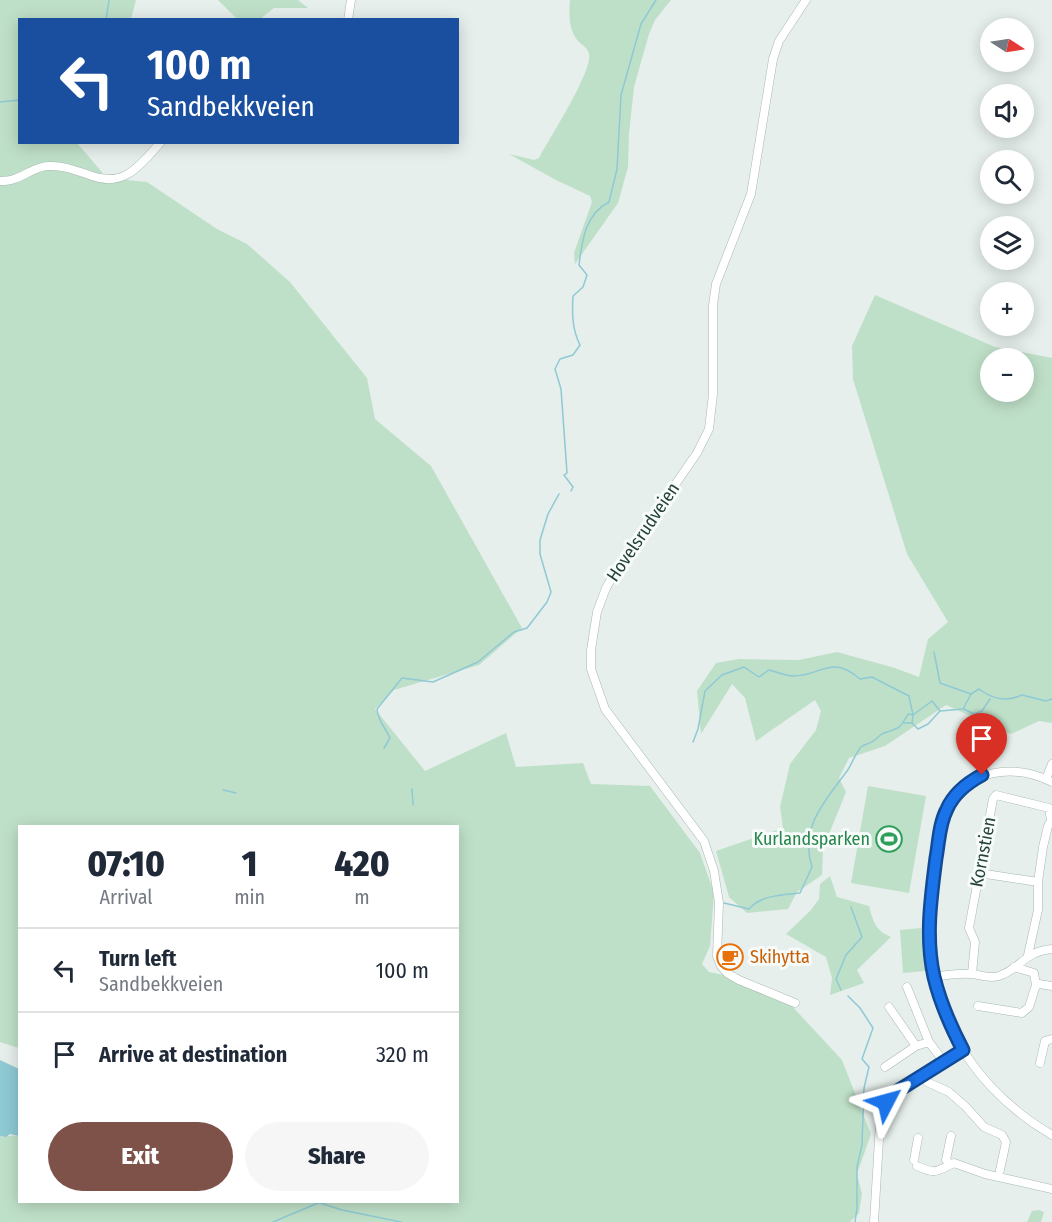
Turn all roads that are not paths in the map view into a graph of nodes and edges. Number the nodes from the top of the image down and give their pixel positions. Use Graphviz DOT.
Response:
graph roads {
  1 [pos="351,0"];
  2 [pos="806,0"];
  3 [pos="348,18"];
  4 [pos="159,144"];
  5 [pos="0,181"];
  6 [pos="1052,764"];
  7 [pos="1049,781"];
  8 [pos="1051,820"];
  9 [pos="979,873"];
  10 [pos="1038,882"];
  11 [pos="1052,949"];
  12 [pos="1028,955"];
  13 [pos="1014,967"];
  14 [pos="972,974"];
  15 [pos="934,977"];
  16 [pos="1036,985"];
  17 [pos="1052,986"];
  18 [pos="908,987"];
  19 [pos="795,1003"];
  20 [pos="978,1006"];
  21 [pos="889,1007"];
  22 [pos="1052,1039"];
  23 [pos="929,1042"];
  24 [pos="916,1046"];
  25 [pos="963,1050"];
  26 [pos="944,1062"];
  27 [pos="1040,1063"];
  28 [pos="885,1067"];
  29 [pos="927,1082"];
  30 [pos="1052,1135"];
  31 [pos="951,1136"];
  32 [pos="918,1138"];
  33 [pos="952,1164"];
  34 [pos="1000,1170"];
  35 [pos="1052,1190"];
  36 [pos="874,1222"];
  1 -- 3 [label="street"];
  2 -- 19 [label="street, Hovelsrudveien"];
  4 -- 5 [label="street"];
  6 -- 7 [label="street"];
  7 -- 15 [label="street"];
  8 -- 9 [label="street, Kornstien"];
  8 -- 10 [label="street"];
  9 -- 10 [label="street"];
  9 -- 14 [label="street, Kornstien"];
  10 -- 12 [label="street"];
  11 -- 12 [label="street"];
  12 -- 13 [label="street"];
  13 -- 14 [label="street"];
  13 -- 16 [label="street"];
  14 -- 15 [label="street"];
  15 -- 25 [label="street"];
  16 -- 17 [label="street"];
  16 -- 20 [label="street"];
  18 -- 23 [label="street"];
  21 -- 24 [label="street"];
  22 -- 27 [label="street"];
  23 -- 24 [label="street"];
  23 -- 26 [label="street"];
  24 -- 28 [label="street"];
  25 -- 26 [label="street"];
  25 -- 30 [label="street"];
  26 -- 36 [label="street"];
  29 -- 34 [label="street"];
  31 -- 33 [label="street"];
  32 -- 33 [label="street"];
  33 -- 35 [label="street"];
}
